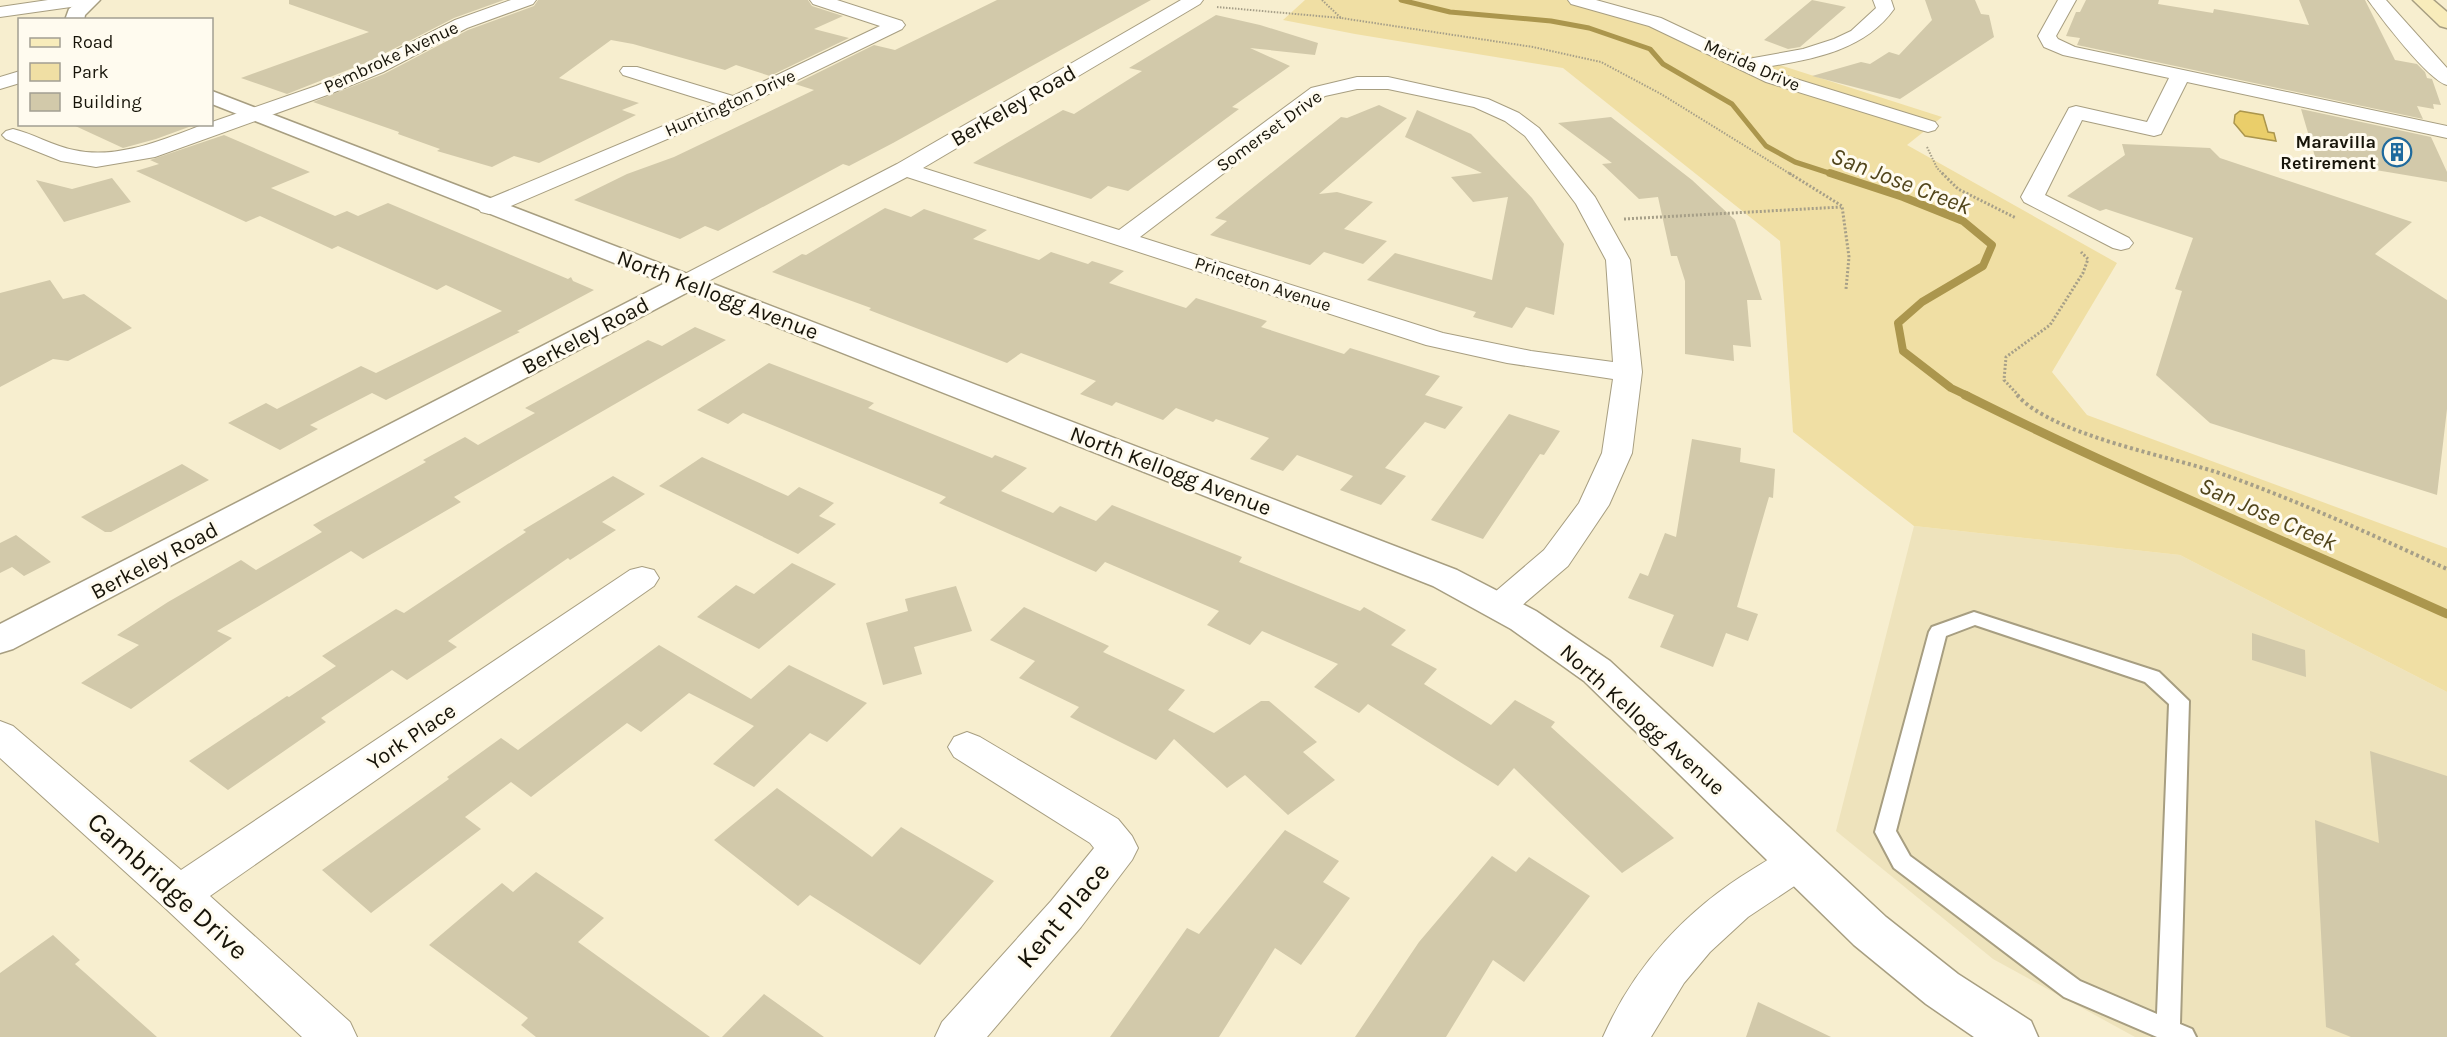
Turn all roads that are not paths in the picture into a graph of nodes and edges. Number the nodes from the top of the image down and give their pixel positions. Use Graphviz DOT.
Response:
graph roads {
  1 [pos="85,0"];
  2 [pos="91,0"];
  3 [pos="527,0"];
  4 [pos="819,0"];
  5 [pos="1577,0"];
  6 [pos="1882,0"];
  7 [pos="2067,0"];
  8 [pos="2377,0"];
  9 [pos="2422,0"];
  10 [pos="1192,1"];
  11 [pos="0,12"];
  12 [pos="75,18"];
  13 [pos="2447,22"];
  14 [pos="1746,65"];
  15 [pos="630,71"];
  16 [pos="2180,75"];
  17 [pos="18,78"];
  18 [pos="2447,79"];
  19 [pos="0,83"];
  20 [pos="213,97"];
  21 [pos="735,103"];
  22 [pos="255,115"];
  23 [pos="1928,126"];
  24 [pos="2447,132"];
  25 [pos="13,135"];
  26 [pos="905,169"];
  27 [pos="489,207"];
  28 [pos="1122,239"];
  29 [pos="2121,243"];
  30 [pos="688,282"];
  31 [pos="1628,372"];
  32 [pos="642,578"];
  33 [pos="1501,605"];
  34 [pos="0,640"];
  35 [pos="0,736"];
  36 [pos="967,747"];
  37 [pos="1797,863"];
  38 [pos="179,894"];
  39 [pos="2176,1034"];
  40 [pos="334,1037"];
  41 [pos="958,1037"];
  42 [pos="1626,1037"];
  43 [pos="2014,1037"];
  1 -- 11 [label="street"];
  2 -- 12 [label="street"];
  3 -- 22 [label="street, Pembroke Avenue"];
  4 -- 21 [label="street, Huntington Drive"];
  5 -- 14 [label="street, Merida Drive"];
  6 -- 14 [label="street"];
  7 -- 16 [label="street"];
  8 -- 18 [label="street"];
  9 -- 13 [label="main road"];
  10 -- 26 [label="street, Berkeley Road"];
  14 -- 23 [label="street, Merida Drive"];
  15 -- 21 [label="street"];
  16 -- 24 [label="street"];
  16 -- 29 [label="street"];
  17 -- 19 [label="street"];
  20 -- 22 [label="street, North Kellogg Avenue"];
  21 -- 27 [label="street, Huntington Drive"];
  22 -- 25 [label="street, Pembroke Avenue"];
  22 -- 27 [label="street, North Kellogg Avenue"];
  26 -- 28 [label="street, Princeton Avenue"];
  26 -- 30 [label="street, Berkeley Road"];
  27 -- 30 [label="street, North Kellogg Avenue"];
  28 -- 31 [label="street, Princeton Avenue"];
  28 -- 31 [label="street, Somerset Drive"];
  30 -- 33 [label="street, North Kellogg Avenue"];
  30 -- 34 [label="street, Berkeley Road"];
  31 -- 33 [label="street, Somerset Drive"];
  32 -- 38 [label="street, York Place"];
  33 -- 37 [label="street, North Kellogg Avenue"];
  35 -- 38 [label="street, Cambridge Drive"];
  36 -- 41 [label="street, Kent Place"];
  37 -- 42 [label="street"];
  37 -- 43 [label="street, North Kellogg Avenue"];
  38 -- 40 [label="street, Cambridge Drive"];
  39 -- 39 [label="lane"];
}
